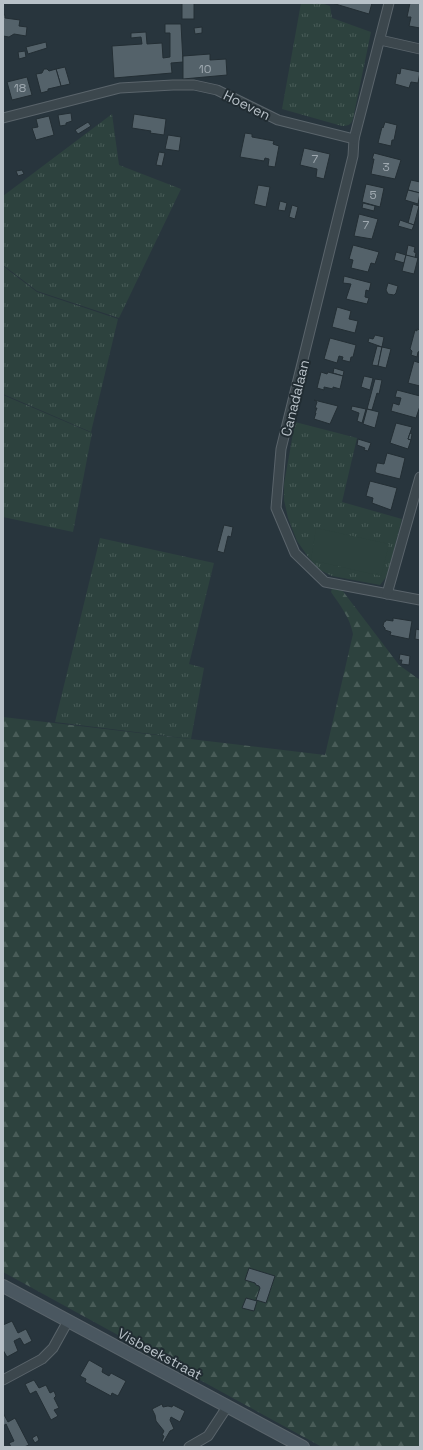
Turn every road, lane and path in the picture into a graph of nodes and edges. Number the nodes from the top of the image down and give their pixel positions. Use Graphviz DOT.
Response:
graph roads {
  1 [pos="389,3"];
  2 [pos="380,40"];
  3 [pos="420,49"];
  4 [pos="3,118"];
  5 [pos="354,139"];
  6 [pos="420,477"];
  7 [pos="387,594"];
  8 [pos="420,600"];
  9 [pos="3,1286"];
  10 [pos="68,1321"];
  11 [pos="3,1380"];
  12 [pos="227,1407"];
  13 [pos="189,1447"];
  14 [pos="303,1447"];
  1 -- 2 [label="street"];
  2 -- 3 [label="street"];
  2 -- 5 [label="street"];
  4 -- 5 [label="street, Hoeven"];
  5 -- 7 [label="street, Canadalaan"];
  6 -- 7 [label="street"];
  7 -- 8 [label="street, Canadalaan"];
  9 -- 10 [label="street, Visbeekstraat"];
  10 -- 11 [label="street"];
  10 -- 12 [label="street, Visbeekstraat"];
  12 -- 13 [label="street"];
  12 -- 14 [label="street, Visbeekstraat"];
}
